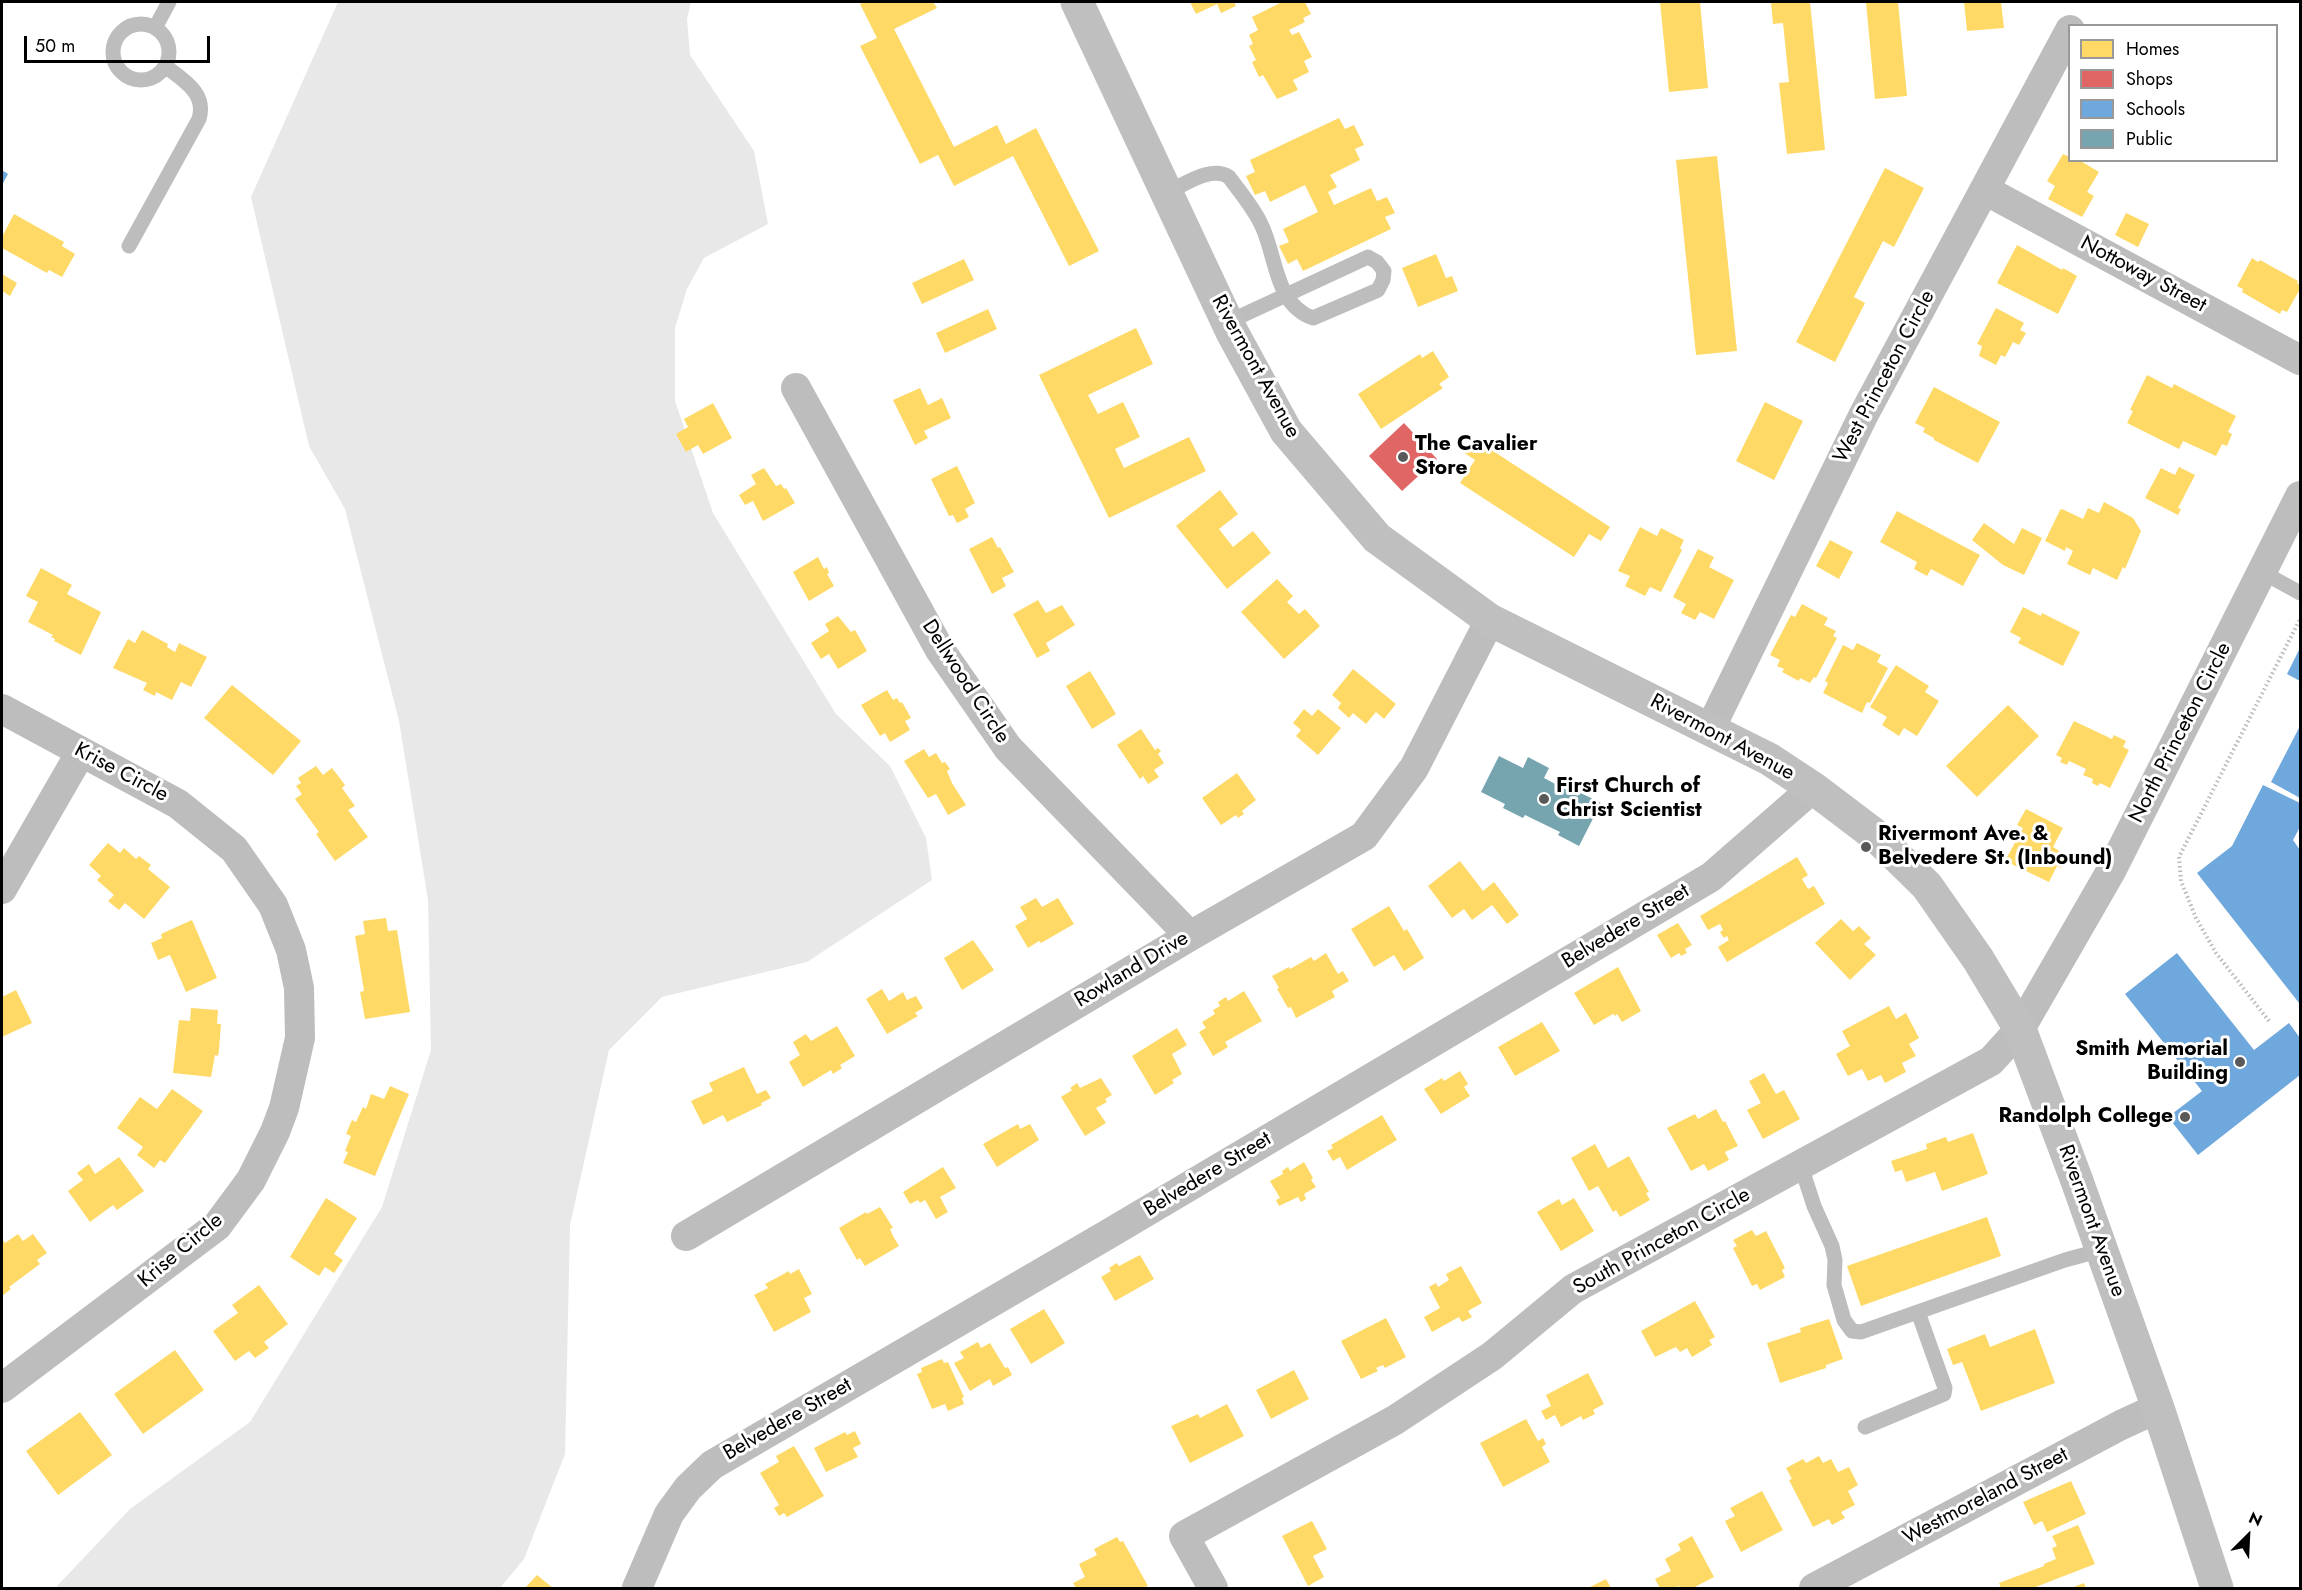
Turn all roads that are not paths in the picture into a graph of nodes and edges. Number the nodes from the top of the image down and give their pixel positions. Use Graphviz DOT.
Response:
graph roads {
  1 [pos="169,2"];
  2 [pos="1077,2"];
  3 [pos="155,28"];
  4 [pos="2068,34"];
  5 [pos="165,66"];
  6 [pos="1985,190"];
  7 [pos="1167,193"];
  8 [pos="129,246"];
  9 [pos="1286,296"];
  10 [pos="1228,322"];
  11 [pos="2301,360"];
  12 [pos="796,388"];
  13 [pos="2299,503"];
  14 [pos="2262,572"];
  15 [pos="2301,593"];
  16 [pos="1490,620"];
  17 [pos="2,709"];
  18 [pos="1710,729"];
  19 [pos="81,752"];
  20 [pos="1813,788"];
  21 [pos="2,889"];
  22 [pos="1190,936"];
  23 [pos="2020,1029"];
  24 [pos="1801,1166"];
  25 [pos="686,1236"];
  26 [pos="2102,1250"];
  27 [pos="1918,1312"];
  28 [pos="2,1388"];
  29 [pos="2158,1408"];
  30 [pos="1865,1427"];
  31 [pos="637,1588"];
  32 [pos="1213,1588"];
  33 [pos="1814,1588"];
  34 [pos="2217,1588"];
  1 -- 3 [label="lane"];
  2 -- 7 [label="main road, Rivermont Avenue"];
  3 -- 5 [label="lane"];
  3 -- 5 [label="lane"];
  4 -- 6 [label="street, West Princeton Circle"];
  5 -- 8 [label="lane"];
  6 -- 11 [label="street, Nottoway Street"];
  6 -- 18 [label="street, West Princeton Circle"];
  7 -- 9 [label="lane"];
  7 -- 10 [label="main road, Rivermont Avenue"];
  9 -- 9 [label="lane"];
  9 -- 10 [label="lane"];
  10 -- 16 [label="main road, Rivermont Avenue"];
  12 -- 22 [label="street, Dellwood Circle"];
  13 -- 14 [label="street, North Princeton Circle"];
  14 -- 15 [label="lane"];
  14 -- 23 [label="street, North Princeton Circle"];
  16 -- 18 [label="main road, Rivermont Avenue"];
  16 -- 22 [label="street, Rowland Drive"];
  17 -- 19 [label="street, Krise Circle"];
  18 -- 20 [label="main road, Rivermont Avenue"];
  19 -- 21 [label="street"];
  19 -- 28 [label="street, Krise Circle"];
  20 -- 23 [label="main road, Rivermont Avenue"];
  20 -- 31 [label="street, Belvedere Street"];
  22 -- 25 [label="street, Rowland Drive"];
  23 -- 24 [label="street, South Princeton Circle"];
  23 -- 26 [label="main road, Rivermont Avenue"];
  24 -- 27 [label="lane"];
  24 -- 32 [label="street, South Princeton Circle"];
  26 -- 27 [label="lane"];
  26 -- 29 [label="main road, Rivermont Avenue"];
  27 -- 30 [label="lane"];
  29 -- 33 [label="street, Westmoreland Street"];
  29 -- 34 [label="main road, Rivermont Avenue"];
}
